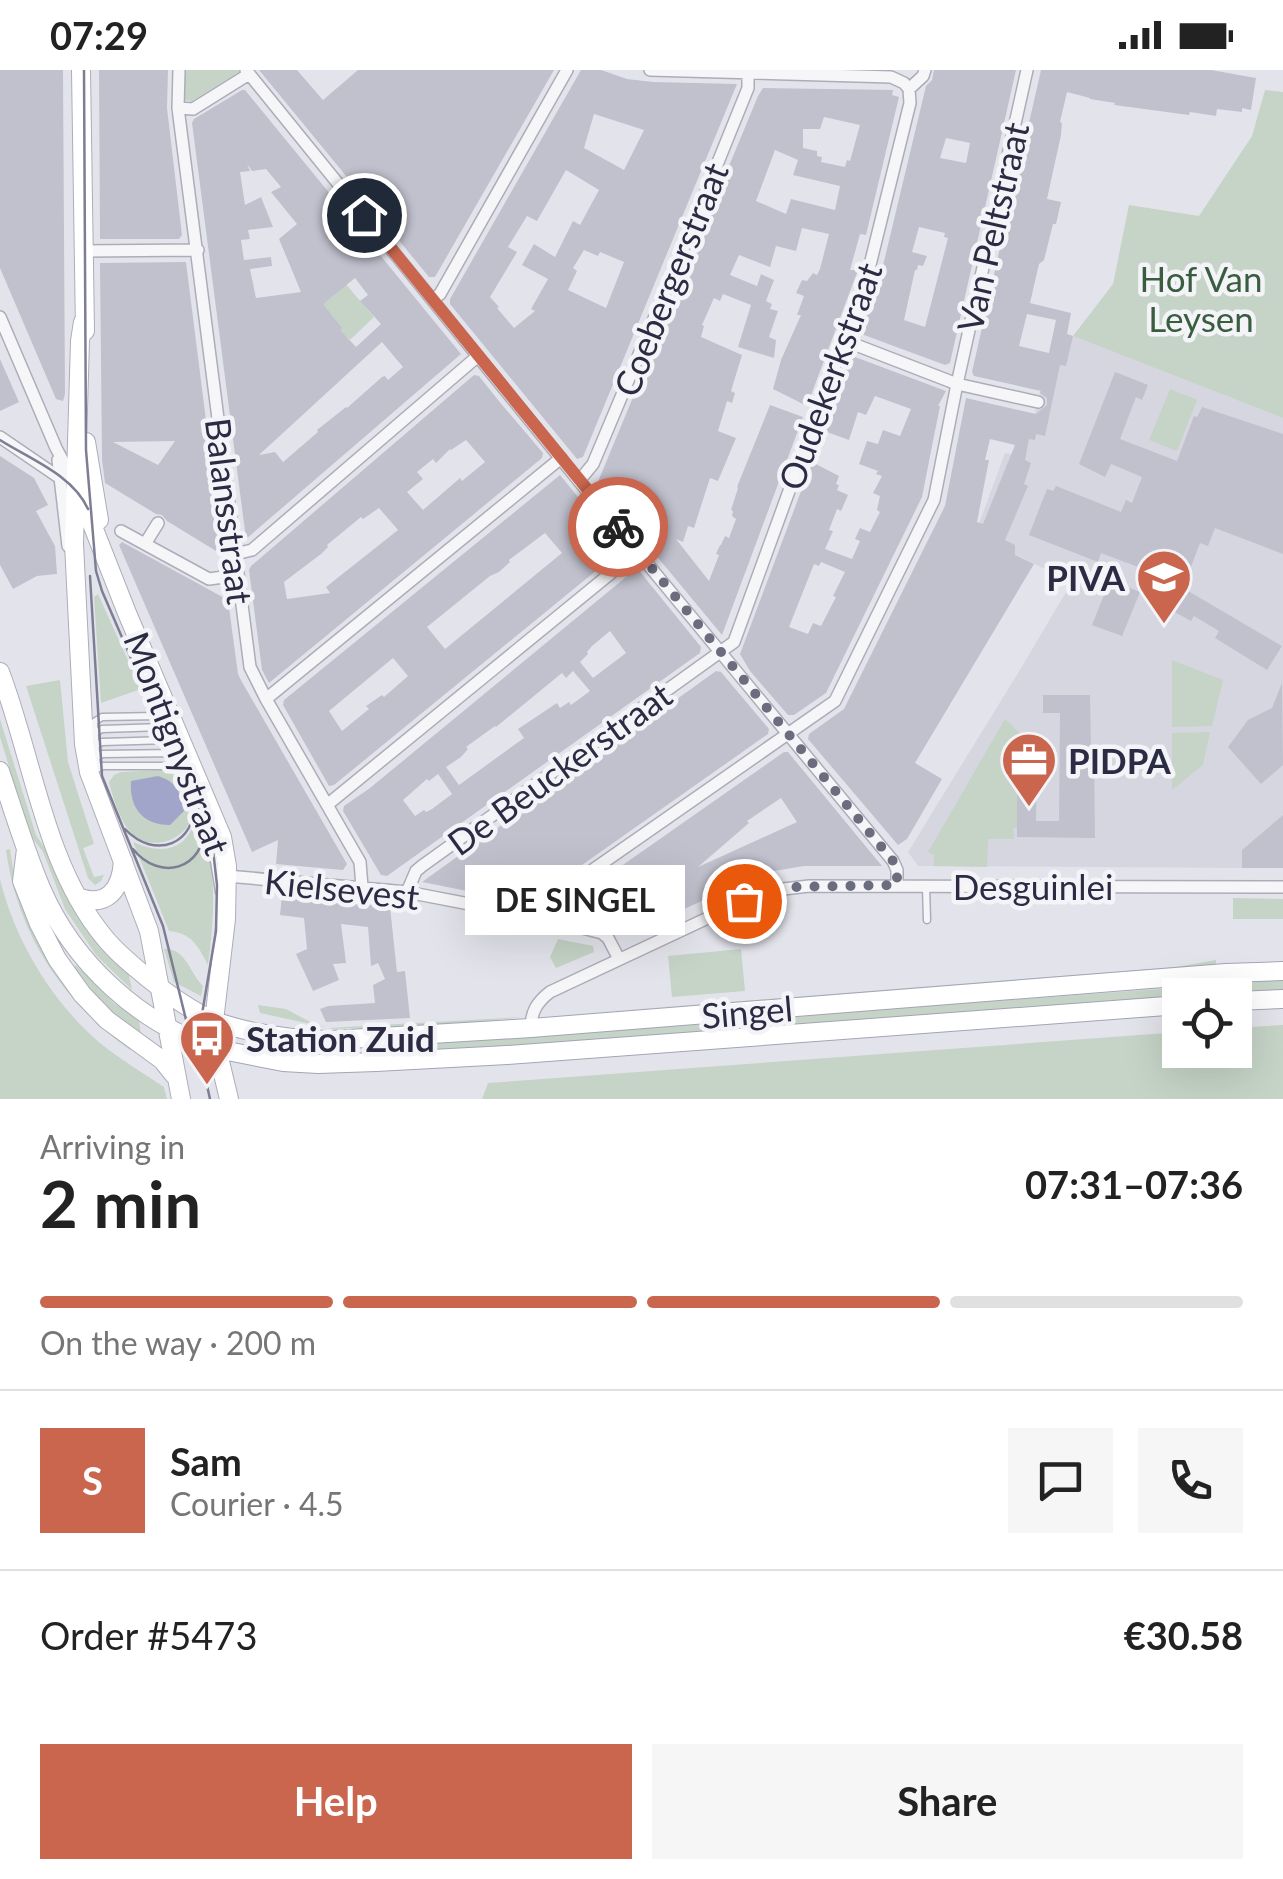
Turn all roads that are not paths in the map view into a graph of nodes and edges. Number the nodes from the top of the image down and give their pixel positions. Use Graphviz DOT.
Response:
graph roads {
  1 [pos="82,70"];
  2 [pos="179,70"];
  3 [pos="567,70"];
  4 [pos="650,70"];
  5 [pos="925,70"];
  6 [pos="1027,70"];
  7 [pos="248,72"];
  8 [pos="748,72"];
  9 [pos="872,74"];
  10 [pos="909,89"];
  11 [pos="178,108"];
  12 [pos="198,250"];
  13 [pos="82,252"];
  14 [pos="433,300"];
  15 [pos="0,316"];
  16 [pos="843,340"];
  17 [pos="478,356"];
  18 [pos="957,384"];
  19 [pos="1038,402"];
  20 [pos="0,437"];
  21 [pos="561,458"];
  22 [pos="580,480"];
  23 [pos="77,487"];
  24 [pos="158,523"];
  25 [pos="121,531"];
  26 [pos="145,544"];
  27 [pos="638,551"];
  28 [pos="235,554"];
  29 [pos="108,560"];
  30 [pos="238,576"];
  31 [pos="720,652"];
  32 [pos="0,672"];
  33 [pos="266,700"];
  34 [pos="789,734"];
  35 [pos="170,740"];
  36 [pos="95,746"];
  37 [pos="176,753"];
  38 [pos="96,758"];
  39 [pos="182,766"];
  40 [pos="97,769"];
  41 [pos="0,772"];
  42 [pos="98,798"];
  43 [pos="327,806"];
  44 [pos="26,849"];
  45 [pos="123,861"];
  46 [pos="228,876"];
  47 [pos="897,885"];
  48 [pos="926,885"];
  49 [pos="362,887"];
  50 [pos="1283,887"];
  51 [pos="407,892"];
  52 [pos="77,897"];
  53 [pos="547,919"];
  54 [pos="927,920"];
  55 [pos="223,958"];
  56 [pos="619,959"];
  57 [pos="1283,971"];
  58 [pos="162,989"];
  59 [pos="1283,999"];
  60 [pos="1252,1000"];
  61 [pos="1162,1006"];
  62 [pos="214,1021"];
  63 [pos="168,1027"];
  64 [pos="531,1028"];
  65 [pos="217,1049"];
  66 [pos="179,1091"];
  67 [pos="229,1099"];
  1 -- 13 [label="main road"];
  2 -- 11 [label="street, Balansstraat"];
  3 -- 14 [label="street"];
  4 -- 8 [label="street"];
  5 -- 10 [label="street"];
  6 -- 18 [label="street, Van Peltstraat"];
  7 -- 11 [label="street"];
  7 -- 14 [label="street"];
  8 -- 9 [label="street"];
  8 -- 22 [label="street, Coebergerstraat"];
  9 -- 10 [label="street"];
  10 -- 16 [label="street, Oudekerkstraat"];
  11 -- 12 [label="street, Balansstraat"];
  12 -- 13 [label="street"];
  12 -- 28 [label="street, Balansstraat"];
  13 -- 23 [label="main road"];
  14 -- 17 [label="street"];
  15 -- 23 [label="street, Montignystraat"];
  16 -- 18 [label="street"];
  16 -- 31 [label="street, Oudekerkstraat"];
  17 -- 21 [label="street"];
  17 -- 28 [label="street"];
  18 -- 19 [label="street"];
  18 -- 34 [label="street, Van Peltstraat"];
  20 -- 23 [label="street"];
  21 -- 22 [label="street"];
  21 -- 33 [label="street"];
  22 -- 27 [label="street"];
  23 -- 29 [label="main road, Montignystraat"];
  23 -- 29 [label="main road, Montignystraat"];
  23 -- 42 [label="main road, Montignystraat"];
  24 -- 26 [label="street"];
  25 -- 26 [label="street"];
  26 -- 30 [label="street"];
  27 -- 31 [label="street"];
  27 -- 43 [label="street"];
  28 -- 30 [label="street, Balansstraat"];
  29 -- 46 [label="main road, Montignystraat"];
  30 -- 33 [label="street, Balansstraat"];
  31 -- 34 [label="street"];
  31 -- 51 [label="street, De Beuckerstraat"];
  32 -- 52 [label="main road"];
  33 -- 43 [label="street, Balansstraat"];
  34 -- 47 [label="street"];
  34 -- 53 [label="street, Van Peltstraat"];
  35 -- 36 [label="lane"];
  35 -- 36 [label="lane"];
  35 -- 37 [label="lane"];
  36 -- 38 [label="lane"];
  37 -- 38 [label="lane"];
  37 -- 39 [label="lane"];
  38 -- 40 [label="lane"];
  39 -- 40 [label="lane"];
  39 -- 55 [label="lane"];
  40 -- 42 [label="lane"];
  41 -- 44 [label="main road"];
  42 -- 45 [label="main road, Montignystraat"];
  43 -- 49 [label="street, Balansstraat"];
  44 -- 63 [label="main road"];
  44 -- 66 [label="main road"];
  45 -- 52 [label="main road"];
  45 -- 58 [label="main road, Montignystraat"];
  46 -- 49 [label="street, Kielsevest"];
  46 -- 55 [label="main road, Montignystraat"];
  47 -- 48 [label="street, Desguinlei"];
  47 -- 56 [label="street, Desguinlei"];
  48 -- 50 [label="street, Desguinlei"];
  48 -- 54 [label="lane"];
  49 -- 51 [label="street, Kielsevest"];
  51 -- 53 [label="street, Kielsevest"];
  52 -- 58 [label="main road"];
  53 -- 56 [label="street, Kielsevest"];
  55 -- 62 [label="main road, Montignystraat"];
  56 -- 64 [label="street, Desguinlei"];
  57 -- 64 [label="main road, Singel"];
  58 -- 62 [label="main road, Singel"];
  58 -- 63 [label="main road, Montignystraat"];
  59 -- 60 [label="main road"];
  61 -- 65 [label="main road, Singel"];
  62 -- 64 [label="main road, Singel"];
  62 -- 65 [label="main road, Montignystraat"];
  63 -- 65 [label="main road, Singel"];
  63 -- 66 [label="main road, Montignystraat"];
  65 -- 67 [label="main road, Montignystraat"];
}
